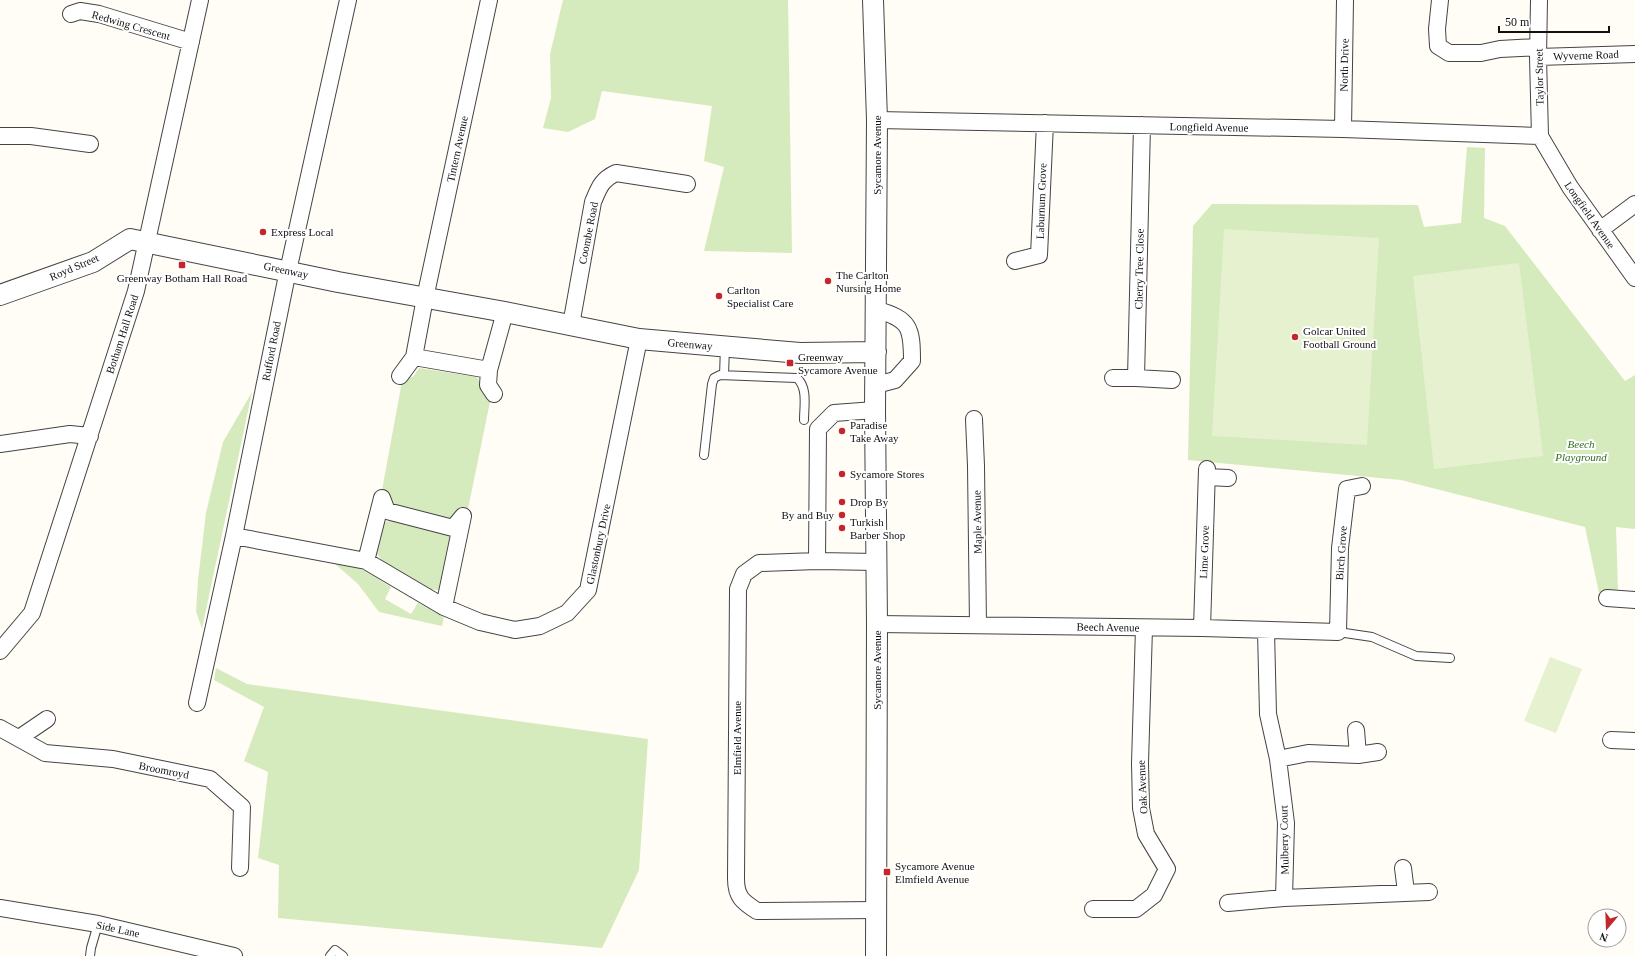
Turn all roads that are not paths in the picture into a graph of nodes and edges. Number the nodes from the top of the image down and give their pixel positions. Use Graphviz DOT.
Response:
graph roads {
  1 [pos="200,0"];
  2 [pos="348,0"];
  3 [pos="489,0"];
  4 [pos="873,0"];
  5 [pos="1345,0"];
  6 [pos="1440,0"];
  7 [pos="1539,0"];
  8 [pos="71,14"];
  9 [pos="191,42"];
  10 [pos="1538,52"];
  11 [pos="1635,54"];
  12 [pos="877,120"];
  13 [pos="1045,123"];
  14 [pos="1142,125"];
  15 [pos="1344,130"];
  16 [pos="0,136"];
  17 [pos="1540,136"];
  18 [pos="90,144"];
  19 [pos="1548,151"];
  20 [pos="687,184"];
  21 [pos="1635,204"];
  22 [pos="1600,230"];
  23 [pos="146,242"];
  24 [pos="1015,261"];
  25 [pos="289,270"];
  26 [pos="1635,278"];
  27 [pos="0,295"];
  28 [pos="425,298"];
  29 [pos="876,310"];
  30 [pos="505,312"];
  31 [pos="571,325"];
  32 [pos="639,339"];
  33 [pos="725,347"];
  34 [pos="876,352"];
  35 [pos="414,357"];
  36 [pos="489,370"];
  37 [pos="724,375"];
  38 [pos="400,376"];
  39 [pos="1113,378"];
  40 [pos="1136,378"];
  41 [pos="1172,380"];
  42 [pos="876,385"];
  43 [pos="494,394"];
  44 [pos="875,410"];
  45 [pos="974,419"];
  46 [pos="804,420"];
  47 [pos="90,436"];
  48 [pos="0,444"];
  49 [pos="704,455"];
  50 [pos="1228,478"];
  51 [pos="1362,486"];
  52 [pos="234,536"];
  53 [pos="366,561"];
  54 [pos="817,561"];
  55 [pos="877,562"];
  56 [pos="1607,598"];
  57 [pos="1635,600"];
  58 [pos="444,608"];
  59 [pos="878,624"];
  60 [pos="978,625"];
  61 [pos="1144,628"];
  62 [pos="1202,628"];
  63 [pos="1266,631"];
  64 [pos="1338,632"];
  65 [pos="0,651"];
  66 [pos="1450,658"];
  67 [pos="197,703"];
  68 [pos="47,719"];
  69 [pos="0,728"];
  70 [pos="1356,730"];
  71 [pos="18,738"];
  72 [pos="1611,740"];
  73 [pos="1635,741"];
  74 [pos="1378,752"];
  75 [pos="1358,755"];
  76 [pos="1278,759"];
  77 [pos="240,868"];
  78 [pos="1403,868"];
  79 [pos="1406,892"];
  80 [pos="1429,892"];
  81 [pos="1284,898"];
  82 [pos="1228,903"];
  83 [pos="0,908"];
  84 [pos="1093,909"];
  85 [pos="877,910"];
  86 [pos="98,924"];
  87 [pos="90,956"];
  88 [pos="234,956"];
  89 [pos="330,956"];
  90 [pos="344,956"];
  91 [pos="876,956"];
  1 -- 9 [label="street, Botham Hall Road"];
  2 -- 25 [label="street, Rufford Road"];
  3 -- 28 [label="street, Tintern Avenue"];
  4 -- 12 [label="street, Sycamore Avenue"];
  5 -- 15 [label="street, North Drive"];
  6 -- 10 [label="street, Wyverne Road"];
  7 -- 10 [label="street, Taylor Street"];
  8 -- 9 [label="street, Redwing Crescent"];
  9 -- 23 [label="street, Botham Hall Road"];
  10 -- 11 [label="street, Wyverne Road"];
  10 -- 17 [label="street, Taylor Street"];
  12 -- 13 [label="street, Longfield Avenue"];
  12 -- 29 [label="street, Sycamore Avenue"];
  13 -- 14 [label="street, Longfield Avenue"];
  13 -- 24 [label="street, Laburnum Grove"];
  14 -- 15 [label="street, Longfield Avenue"];
  14 -- 40 [label="street, Cherry Tree Close"];
  15 -- 17 [label="street, Longfield Avenue"];
  16 -- 18 [label="street"];
  17 -- 19 [label="street, Taylor Street"];
  19 -- 22 [label="street, Longfield Avenue"];
  20 -- 31 [label="street, Coombe Road"];
  21 -- 22 [label="street"];
  22 -- 26 [label="street, Longfield Avenue"];
  23 -- 25 [label="street, Greenway"];
  23 -- 27 [label="street, Royd Street"];
  23 -- 47 [label="street, Botham Hall Road"];
  25 -- 28 [label="street, Greenway"];
  25 -- 52 [label="street, Rufford Road"];
  28 -- 30 [label="street, Greenway"];
  28 -- 35 [label="street"];
  29 -- 34 [label="street, Sycamore Avenue"];
  29 -- 42 [label="street"];
  30 -- 31 [label="street, Greenway"];
  30 -- 36 [label="street"];
  31 -- 32 [label="street, Greenway"];
  32 -- 33 [label="street, Greenway"];
  32 -- 58 [label="street, Glastonbury Drive"];
  33 -- 34 [label="street, Greenway"];
  33 -- 37 [label="lane"];
  34 -- 42 [label="street, Sycamore Avenue"];
  35 -- 36 [label="street"];
  35 -- 38 [label="street"];
  36 -- 43 [label="street"];
  37 -- 46 [label="lane"];
  37 -- 49 [label="lane"];
  39 -- 40 [label="street"];
  40 -- 41 [label="street"];
  42 -- 44 [label="street, Sycamore Avenue"];
  44 -- 54 [label="street"];
  44 -- 55 [label="street, Sycamore Avenue"];
  45 -- 60 [label="street, Maple Avenue"];
  47 -- 48 [label="street"];
  47 -- 65 [label="street, Botham Hall Road"];
  50 -- 62 [label="street, Lime Grove"];
  51 -- 64 [label="street, Birch Grove"];
  52 -- 53 [label="street, Glastonbury Drive"];
  52 -- 67 [label="street, Rufford Road"];
  53 -- 58 [label="street, Glastonbury Drive"];
  53 -- 58 [label="street"];
  54 -- 55 [label="street, Elmfield Avenue"];
  54 -- 85 [label="street, Elmfield Avenue"];
  55 -- 59 [label="street, Sycamore Avenue"];
  56 -- 57 [label="street"];
  59 -- 60 [label="street, Beech Avenue"];
  59 -- 85 [label="street, Sycamore Avenue"];
  60 -- 61 [label="street, Beech Avenue"];
  61 -- 62 [label="street, Beech Avenue"];
  61 -- 84 [label="street, Oak Avenue"];
  62 -- 63 [label="street, Beech Avenue"];
  63 -- 64 [label="street, Beech Avenue"];
  63 -- 76 [label="street, Mulberry Court"];
  64 -- 66 [label="lane"];
  68 -- 71 [label="street"];
  69 -- 71 [label="street, Broomroyd"];
  70 -- 75 [label="street"];
  71 -- 77 [label="street, Broomroyd"];
  72 -- 73 [label="street"];
  74 -- 75 [label="street"];
  75 -- 76 [label="street"];
  76 -- 81 [label="street, Mulberry Court"];
  78 -- 79 [label="street"];
  79 -- 80 [label="street"];
  79 -- 81 [label="street"];
  81 -- 82 [label="street"];
  83 -- 86 [label="street, Side Lane"];
  85 -- 91 [label="street, Sycamore Avenue"];
  86 -- 87 [label="lane"];
  86 -- 88 [label="street, Side Lane"];
  89 -- 90 [label="lane"];
}
